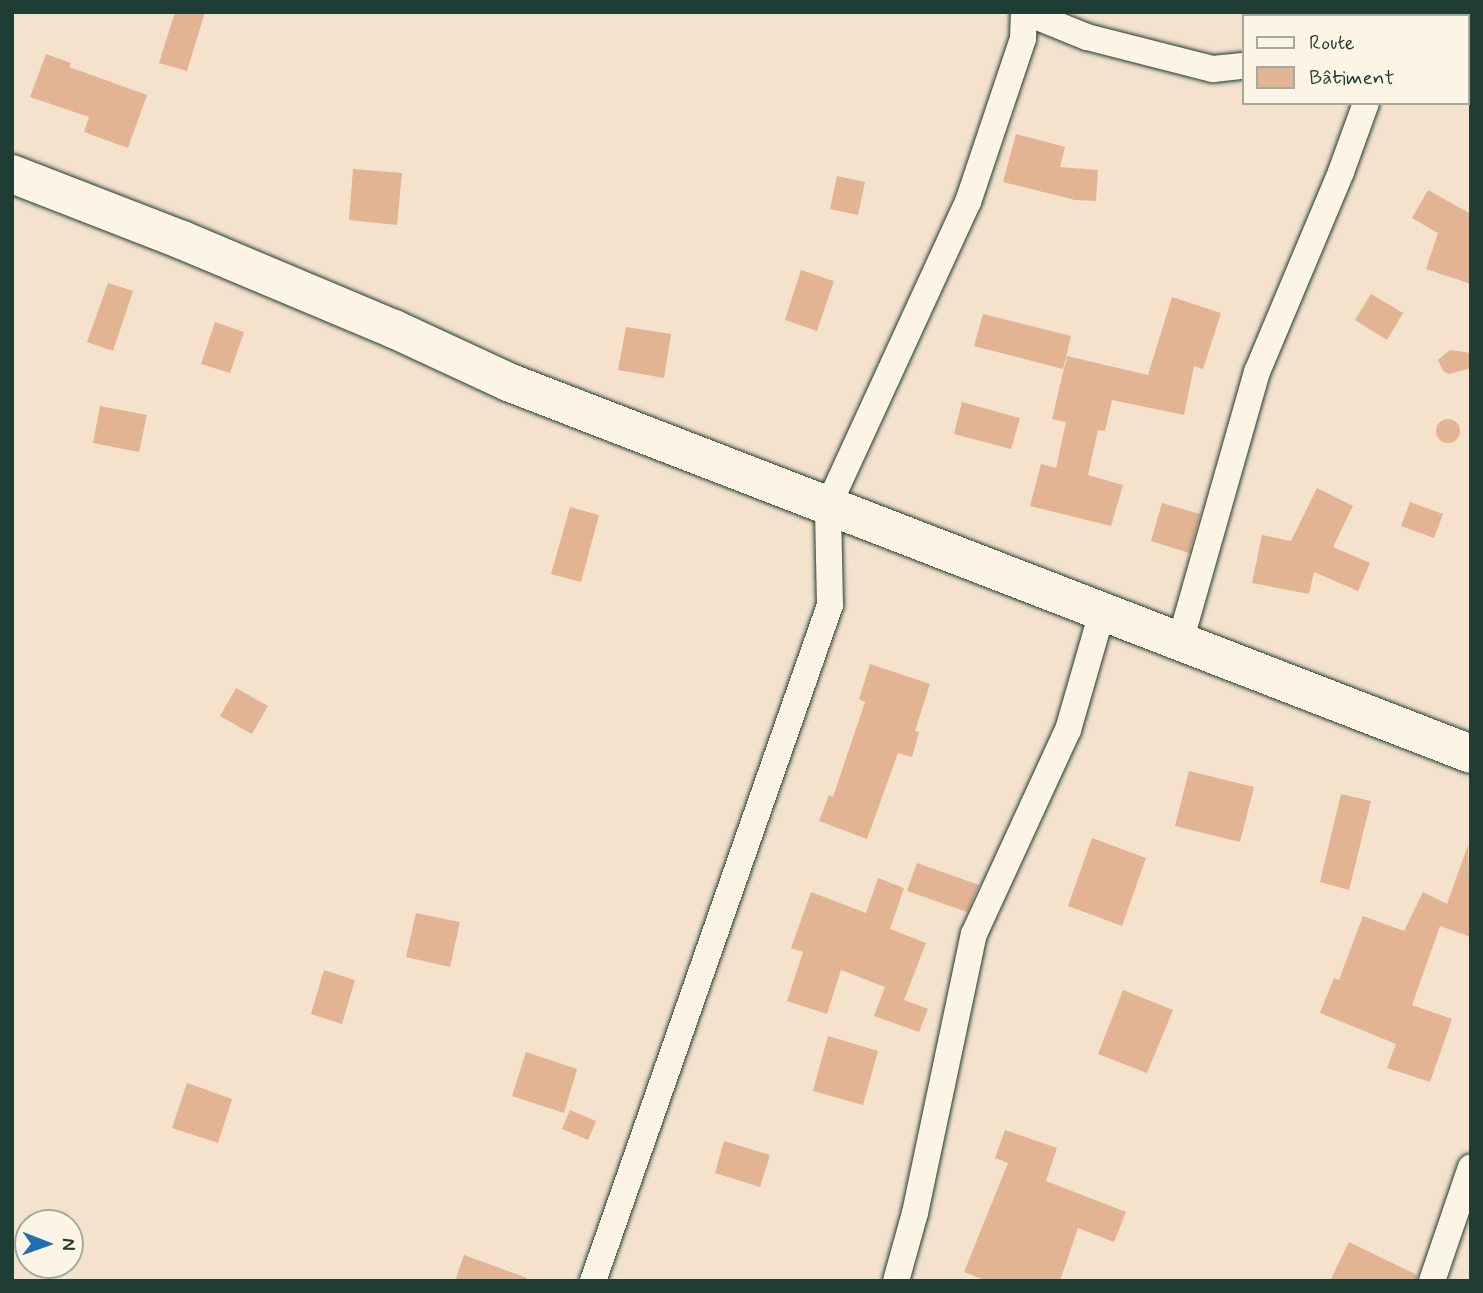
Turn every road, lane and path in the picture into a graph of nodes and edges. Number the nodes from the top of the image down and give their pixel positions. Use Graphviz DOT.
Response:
graph roads {
  1 [pos="1024,12"];
  2 [pos="1242,66"];
  3 [pos="1365,105"];
  4 [pos="12,174"];
  5 [pos="828,506"];
  6 [pos="1102,612"];
  7 [pos="1180,642"];
  8 [pos="1471,754"];
  9 [pos="1471,1167"];
  10 [pos="593,1281"];
  11 [pos="896,1281"];
  12 [pos="1432,1281"];
  1 -- 2 [label="street"];
  1 -- 5 [label="street"];
  3 -- 7 [label="street"];
  4 -- 5 [label="highway"];
  5 -- 6 [label="highway"];
  5 -- 10 [label="street"];
  6 -- 7 [label="highway"];
  6 -- 11 [label="street"];
  7 -- 8 [label="highway"];
  9 -- 12 [label="street"];
}
